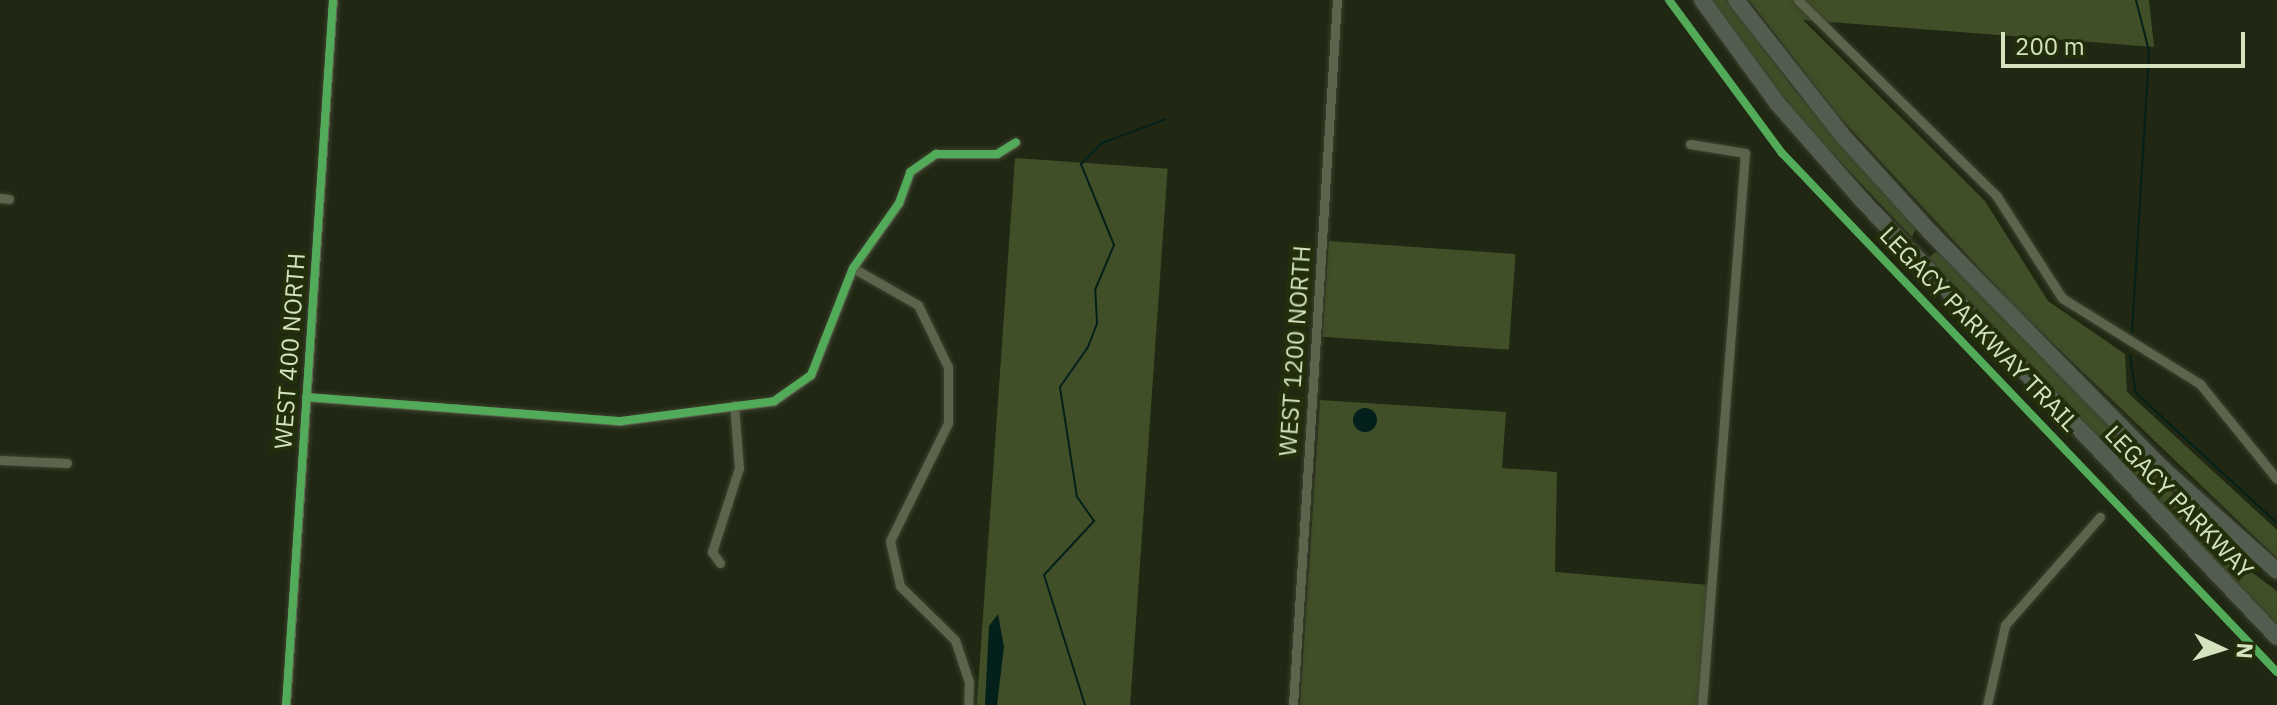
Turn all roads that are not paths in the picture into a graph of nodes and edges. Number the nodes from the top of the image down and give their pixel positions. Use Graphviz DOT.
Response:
graph roads {
  1 [pos="333,0"];
  2 [pos="1337,0"];
  3 [pos="1702,0"];
  4 [pos="1736,0"];
  5 [pos="1798,0"];
  6 [pos="1016,142"];
  7 [pos="1690,144"];
  8 [pos="853,268"];
  9 [pos="306,397"];
  10 [pos="734,405"];
  11 [pos="0,460"];
  12 [pos="67,463"];
  13 [pos="2277,479"];
  14 [pos="2100,517"];
  15 [pos="720,563"];
  16 [pos="2277,571"];
  17 [pos="2277,637"];
  18 [pos="286,705"];
  19 [pos="968,705"];
  20 [pos="1293,705"];
  21 [pos="1702,705"];
  22 [pos="1987,705"];
  1 -- 9 [label="street, WEST 400 NORTH"];
  2 -- 20 [label="street, WEST 1200 NORTH"];
  3 -- 17 [label="highway, LEGACY PARKWAY"];
  4 -- 16 [label="highway, LEGACY PARKWAY"];
  5 -- 13 [label="street"];
  6 -- 8 [label="street"];
  7 -- 21 [label="street"];
  8 -- 10 [label="street"];
  8 -- 19 [label="street"];
  9 -- 10 [label="street"];
  9 -- 18 [label="street, WEST 400 NORTH"];
  10 -- 15 [label="street"];
  11 -- 12 [label="street"];
  14 -- 22 [label="street"];
}
